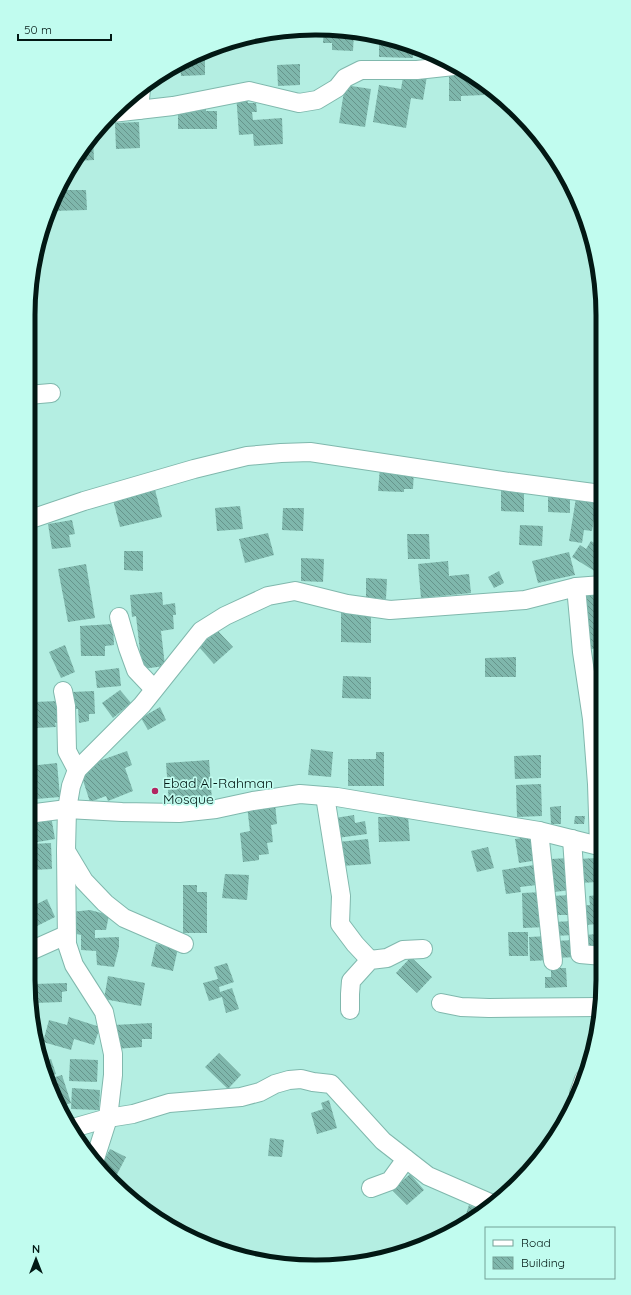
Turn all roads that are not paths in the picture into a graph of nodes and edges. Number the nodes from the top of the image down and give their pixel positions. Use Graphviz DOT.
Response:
graph roads {
  1 [pos="445,67"];
  2 [pos="140,97"];
  3 [pos="139,110"];
  4 [pos="123,112"];
  5 [pos="51,393"];
  6 [pos="35,394"];
  7 [pos="596,493"];
  8 [pos="35,518"];
  9 [pos="596,585"];
  10 [pos="576,586"];
  11 [pos="119,617"];
  12 [pos="154,689"];
  13 [pos="63,691"];
  14 [pos="77,770"];
  15 [pos="596,771"];
  16 [pos="325,796"];
  17 [pos="67,809"];
  18 [pos="35,813"];
  19 [pos="539,831"];
  20 [pos="572,840"];
  21 [pos="596,845"];
  22 [pos="66,850"];
  23 [pos="66,935"];
  24 [pos="184,944"];
  25 [pos="35,949"];
  26 [pos="423,949"];
  27 [pos="596,955"];
  28 [pos="370,960"];
  29 [pos="553,961"];
  30 [pos="441,1003"];
  31 [pos="594,1007"];
  32 [pos="350,1010"];
  33 [pos="108,1118"];
  34 [pos="77,1127"];
  35 [pos="97,1154"];
  36 [pos="406,1159"];
  37 [pos="372,1188"];
  38 [pos="487,1202"];
  1 -- 3 [label="street"];
  2 -- 3 [label="street"];
  3 -- 4 [label="street"];
  5 -- 6 [label="street"];
  7 -- 8 [label="street"];
  9 -- 10 [label="street"];
  10 -- 12 [label="street"];
  10 -- 15 [label="street"];
  11 -- 12 [label="street"];
  12 -- 14 [label="street"];
  13 -- 14 [label="street"];
  14 -- 17 [label="street"];
  16 -- 17 [label="street"];
  16 -- 19 [label="street"];
  16 -- 28 [label="street"];
  17 -- 18 [label="street"];
  17 -- 22 [label="street"];
  19 -- 20 [label="street"];
  19 -- 29 [label="street"];
  20 -- 21 [label="street"];
  20 -- 27 [label="street"];
  22 -- 23 [label="street"];
  22 -- 24 [label="street"];
  23 -- 25 [label="street"];
  23 -- 33 [label="street"];
  26 -- 28 [label="street"];
  28 -- 32 [label="street"];
  30 -- 31 [label="street"];
  33 -- 34 [label="street"];
  33 -- 35 [label="street"];
  33 -- 36 [label="street"];
  36 -- 37 [label="street"];
  36 -- 38 [label="street"];
}
